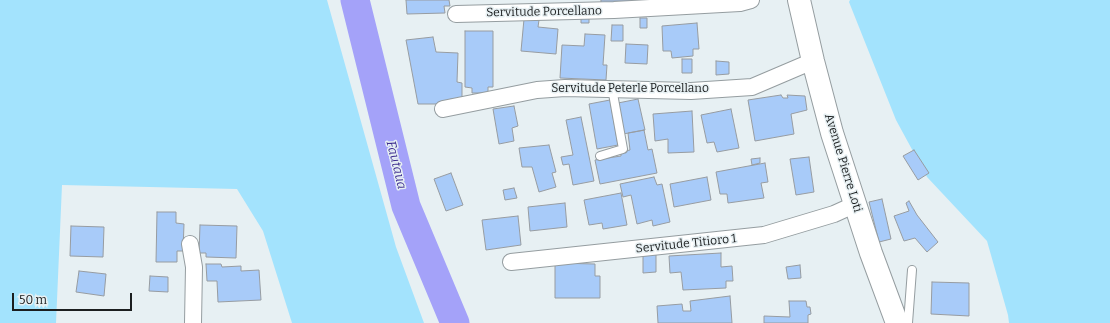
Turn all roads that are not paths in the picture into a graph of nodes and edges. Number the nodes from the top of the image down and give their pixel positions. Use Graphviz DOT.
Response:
graph roads {
  1 [pos="751,0"];
  2 [pos="799,0"];
  3 [pos="456,14"];
  4 [pos="813,61"];
  5 [pos="612,88"];
  6 [pos="443,109"];
  7 [pos="600,156"];
  8 [pos="856,204"];
  9 [pos="190,244"];
  10 [pos="511,262"];
  11 [pos="912,270"];
  12 [pos="193,323"];
  13 [pos="897,323"];
  14 [pos="908,323"];
  1 -- 3 [label="street, Servitude Porcellano"];
  2 -- 4 [label="main road, Avenue Pierre Loti"];
  4 -- 5 [label="street, Servitude Peterle Porcellano"];
  4 -- 8 [label="main road, Avenue Pierre Loti"];
  5 -- 6 [label="street, Servitude Peterle Porcellano"];
  5 -- 7 [label="lane"];
  8 -- 10 [label="street, Servitude Titioro 1"];
  8 -- 13 [label="main road, Avenue Pierre Loti"];
  9 -- 12 [label="street"];
  11 -- 14 [label="lane"];
}
